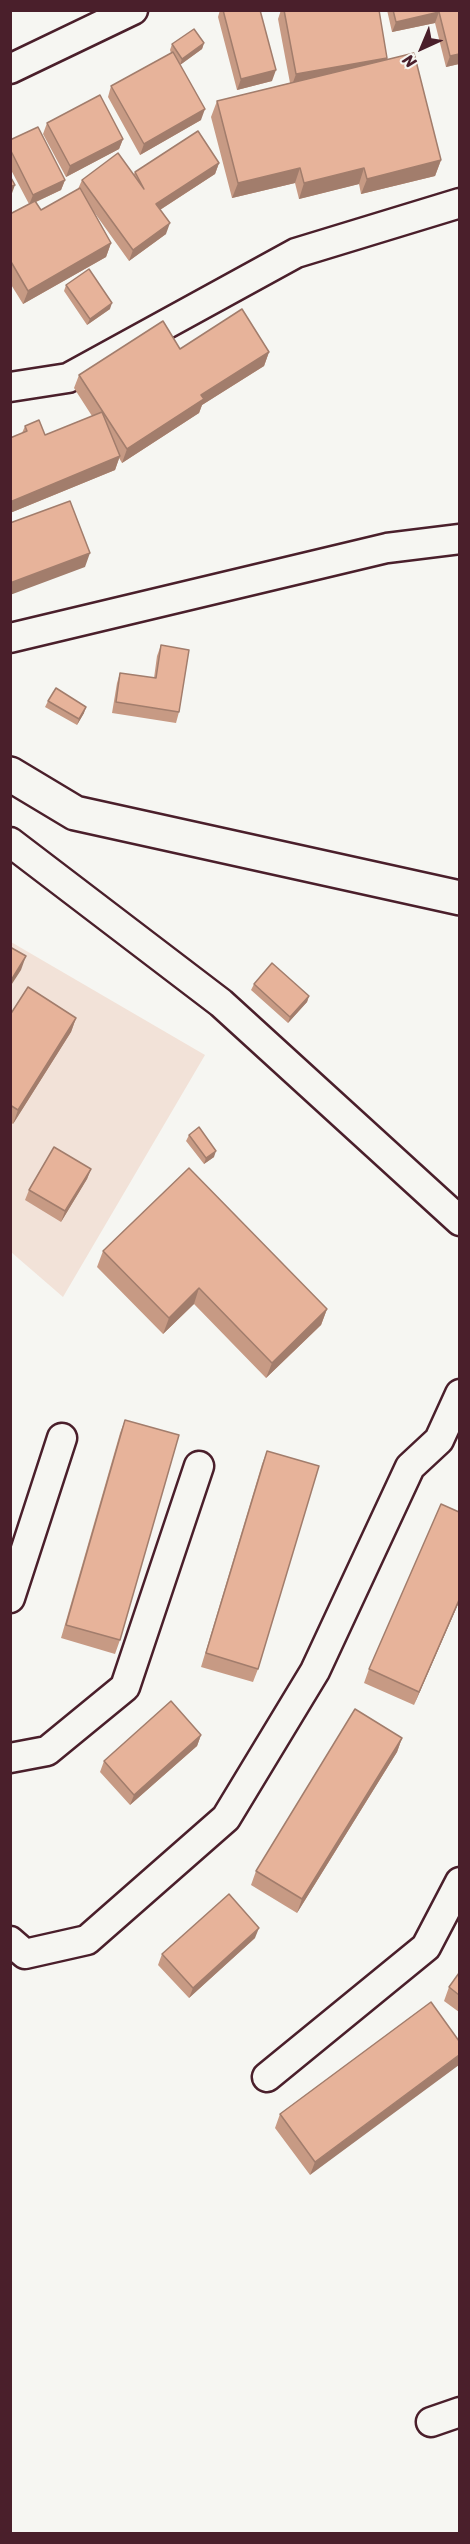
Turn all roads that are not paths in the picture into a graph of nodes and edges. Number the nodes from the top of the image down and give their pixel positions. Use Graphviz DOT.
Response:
graph roads {
  1 [pos="133,10"];
  2 [pos="10,69"];
  3 [pos="459,203"];
  4 [pos="10,387"];
  5 [pos="459,539"];
  6 [pos="10,638"];
  7 [pos="10,774"];
  8 [pos="10,842"];
  9 [pos="459,898"];
  10 [pos="459,1221"];
  11 [pos="459,1394"];
  12 [pos="62,1438"];
  13 [pos="199,1466"];
  14 [pos="10,1598"];
  15 [pos="10,1758"];
  16 [pos="459,1882"];
  17 [pos="10,1941"];
  18 [pos="267,2077"];
  19 [pos="459,2412"];
  20 [pos="430,2422"];
  1 -- 2 [label="street"];
  3 -- 4 [label="street"];
  5 -- 6 [label="street"];
  7 -- 9 [label="street"];
  8 -- 10 [label="street"];
  11 -- 17 [label="street"];
  12 -- 14 [label="street"];
  13 -- 15 [label="street"];
  16 -- 18 [label="street"];
  19 -- 20 [label="street"];
}
